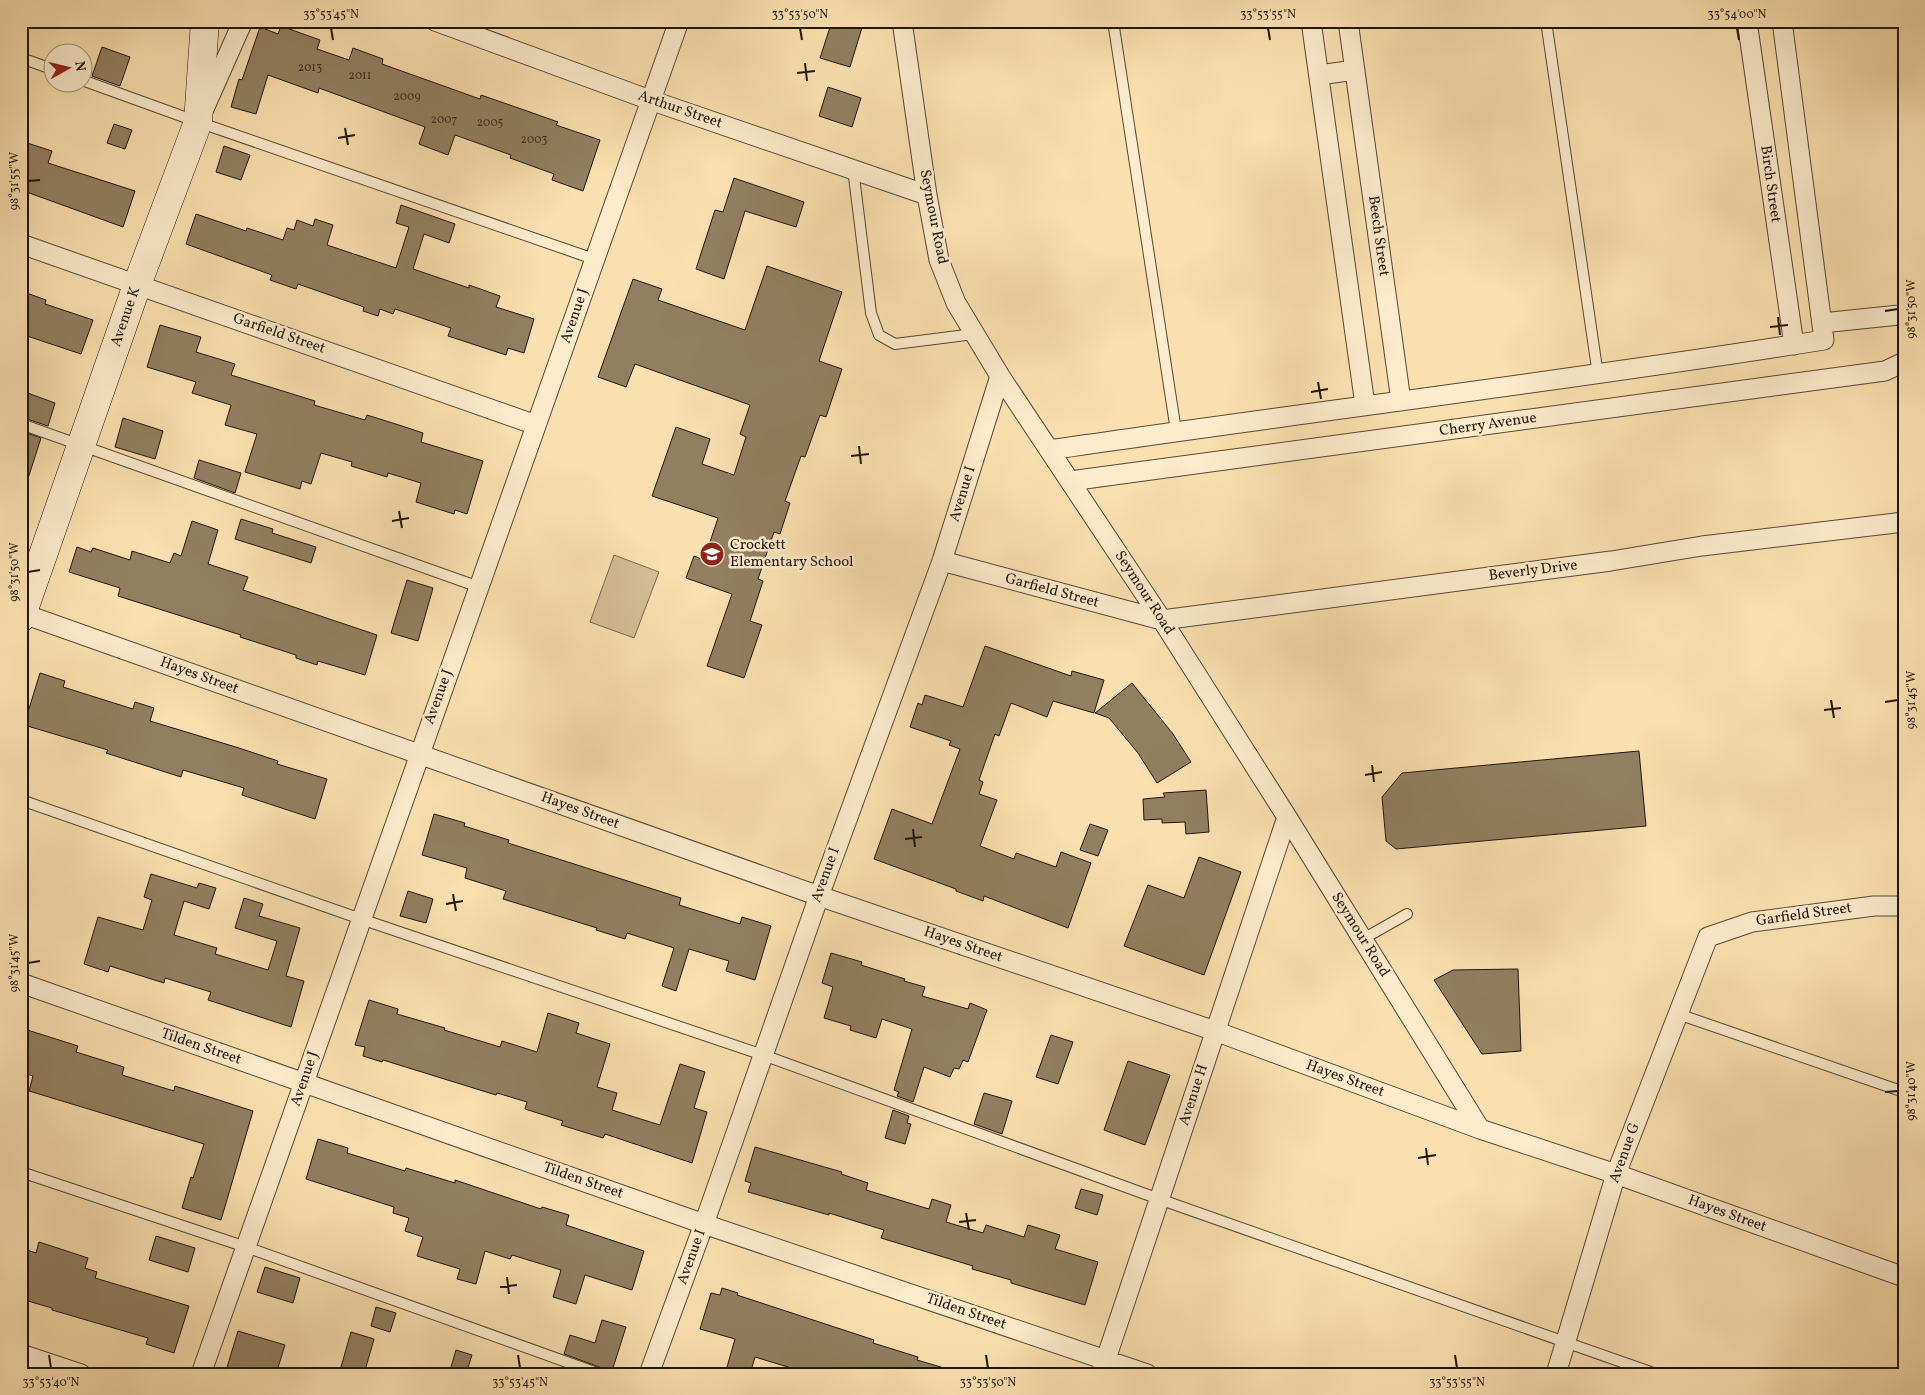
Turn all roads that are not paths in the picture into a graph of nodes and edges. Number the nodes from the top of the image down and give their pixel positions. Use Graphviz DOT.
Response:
graph roads {
  1 [pos="205,21"];
  2 [pos="243,21"];
  3 [pos="435,21"];
  4 [pos="678,21"];
  5 [pos="902,21"];
  6 [pos="1113,21"];
  7 [pos="1311,21"];
  8 [pos="1348,21"];
  9 [pos="1546,21"];
  10 [pos="1782,21"];
  11 [pos="1752,22"];
  12 [pos="21,58"];
  13 [pos="42,65"];
  14 [pos="1355,70"];
  15 [pos="1319,75"];
  16 [pos="92,84"];
  17 [pos="650,100"];
  18 [pos="198,122"];
  19 [pos="853,169"];
  20 [pos="927,194"];
  21 [pos="21,244"];
  22 [pos="594,259"];
  23 [pos="137,285"];
  24 [pos="1904,317"];
  25 [pos="1823,332"];
  26 [pos="974,334"];
  27 [pos="1794,345"];
  28 [pos="1904,362"];
  29 [pos="1598,375"];
  30 [pos="1000,376"];
  31 [pos="1401,401"];
  32 [pos="1365,405"];
  33 [pos="21,424"];
  34 [pos="536,425"];
  35 [pos="1176,431"];
  36 [pos="81,445"];
  37 [pos="1049,450"];
  38 [pos="1070,481"];
  39 [pos="1904,522"];
  40 [pos="942,561"];
  41 [pos="479,587"];
  42 [pos="22,615"];
  43 [pos="1162,620"];
  44 [pos="419,754"];
  45 [pos="21,800"];
  46 [pos="1287,816"];
  47 [pos="819,896"];
  48 [pos="1904,906"];
  49 [pos="1408,914"];
  50 [pos="361,919"];
  51 [pos="1708,938"];
  52 [pos="1363,939"];
  53 [pos="21,983"];
  54 [pos="1678,1014"];
  55 [pos="1215,1031"];
  56 [pos="763,1055"];
  57 [pos="304,1083"];
  58 [pos="1904,1092"];
  59 [pos="1480,1129"];
  60 [pos="21,1172"];
  61 [pos="1616,1174"];
  62 [pos="1159,1199"];
  63 [pos="704,1224"];
  64 [pos="246,1247"];
  65 [pos="1904,1277"];
  66 [pos="1566,1342"];
  67 [pos="21,1354"];
  68 [pos="1104,1367"];
  69 [pos="81,1374"];
  70 [pos="201,1374"];
  71 [pos="600,1374"];
  72 [pos="650,1374"];
  73 [pos="1147,1374"];
  74 [pos="1556,1374"];
  75 [pos="1656,1374"];
  1 -- 18 [label="street"];
  2 -- 18 [label="street, Avenue K"];
  3 -- 17 [label="street, Arthur Street"];
  4 -- 17 [label="street, Avenue J"];
  5 -- 20 [label="street, Seymour Road"];
  6 -- 35 [label="lane"];
  7 -- 15 [label="street"];
  8 -- 14 [label="street, Beech Street"];
  9 -- 29 [label="lane"];
  10 -- 25 [label="street"];
  11 -- 27 [label="street, Birch Street"];
  12 -- 13 [label="lane"];
  14 -- 15 [label="street"];
  14 -- 31 [label="street, Beech Street"];
  15 -- 32 [label="street"];
  16 -- 18 [label="lane"];
  17 -- 19 [label="street, Arthur Street"];
  17 -- 22 [label="street, Avenue J"];
  18 -- 22 [label="lane"];
  18 -- 23 [label="street, Avenue K"];
  19 -- 20 [label="street, Arthur Street"];
  19 -- 26 [label="lane"];
  20 -- 26 [label="street, Seymour Road"];
  21 -- 23 [label="street, Garfield Street"];
  22 -- 34 [label="street, Avenue J"];
  23 -- 34 [label="street, Garfield Street"];
  23 -- 36 [label="street, Avenue K"];
  24 -- 25 [label="street"];
  25 -- 27 [label="street"];
  26 -- 30 [label="street, Seymour Road"];
  27 -- 29 [label="street"];
  28 -- 38 [label="street, Cherry Avenue"];
  29 -- 31 [label="street"];
  30 -- 37 [label="street, Seymour Road"];
  30 -- 40 [label="street, Avenue I"];
  31 -- 32 [label="street"];
  32 -- 35 [label="street"];
  33 -- 36 [label="lane"];
  34 -- 41 [label="street, Avenue J"];
  35 -- 37 [label="street"];
  36 -- 41 [label="lane"];
  36 -- 42 [label="street, Avenue K"];
  37 -- 38 [label="street, Seymour Road"];
  38 -- 43 [label="street, Seymour Road"];
  39 -- 43 [label="street, Beverly Drive"];
  40 -- 43 [label="street, Garfield Street"];
  40 -- 47 [label="street, Avenue I"];
  41 -- 44 [label="street, Avenue J"];
  42 -- 44 [label="street, Hayes Street"];
  43 -- 46 [label="street, Seymour Road"];
  44 -- 47 [label="street, Hayes Street"];
  44 -- 50 [label="street, Avenue J"];
  45 -- 50 [label="lane"];
  46 -- 52 [label="street, Seymour Road"];
  46 -- 55 [label="street, Avenue H"];
  47 -- 55 [label="street, Hayes Street"];
  47 -- 56 [label="street, Avenue I"];
  48 -- 51 [label="street, Garfield Street"];
  49 -- 52 [label="lane"];
  50 -- 56 [label="lane"];
  50 -- 57 [label="street, Avenue J"];
  51 -- 54 [label="street, Avenue G"];
  52 -- 59 [label="street, Seymour Road"];
  53 -- 57 [label="street, Tilden Street"];
  54 -- 58 [label="lane"];
  54 -- 61 [label="street, Avenue G"];
  55 -- 59 [label="street, Hayes Street"];
  55 -- 62 [label="street, Avenue H"];
  56 -- 62 [label="lane"];
  56 -- 63 [label="street, Avenue I"];
  57 -- 63 [label="street, Tilden Street"];
  57 -- 64 [label="street, Avenue J"];
  59 -- 61 [label="street, Hayes Street"];
  60 -- 64 [label="lane"];
  61 -- 65 [label="street, Hayes Street"];
  61 -- 66 [label="street, Avenue G"];
  62 -- 66 [label="lane"];
  62 -- 68 [label="street, Avenue H"];
  63 -- 68 [label="street, Tilden Street"];
  63 -- 72 [label="street, Avenue I"];
  64 -- 70 [label="street, Avenue J"];
  64 -- 71 [label="lane"];
  66 -- 74 [label="street, Avenue G"];
  66 -- 75 [label="lane"];
  67 -- 69 [label="street"];
  68 -- 73 [label="street, Tilden Street"];
}
